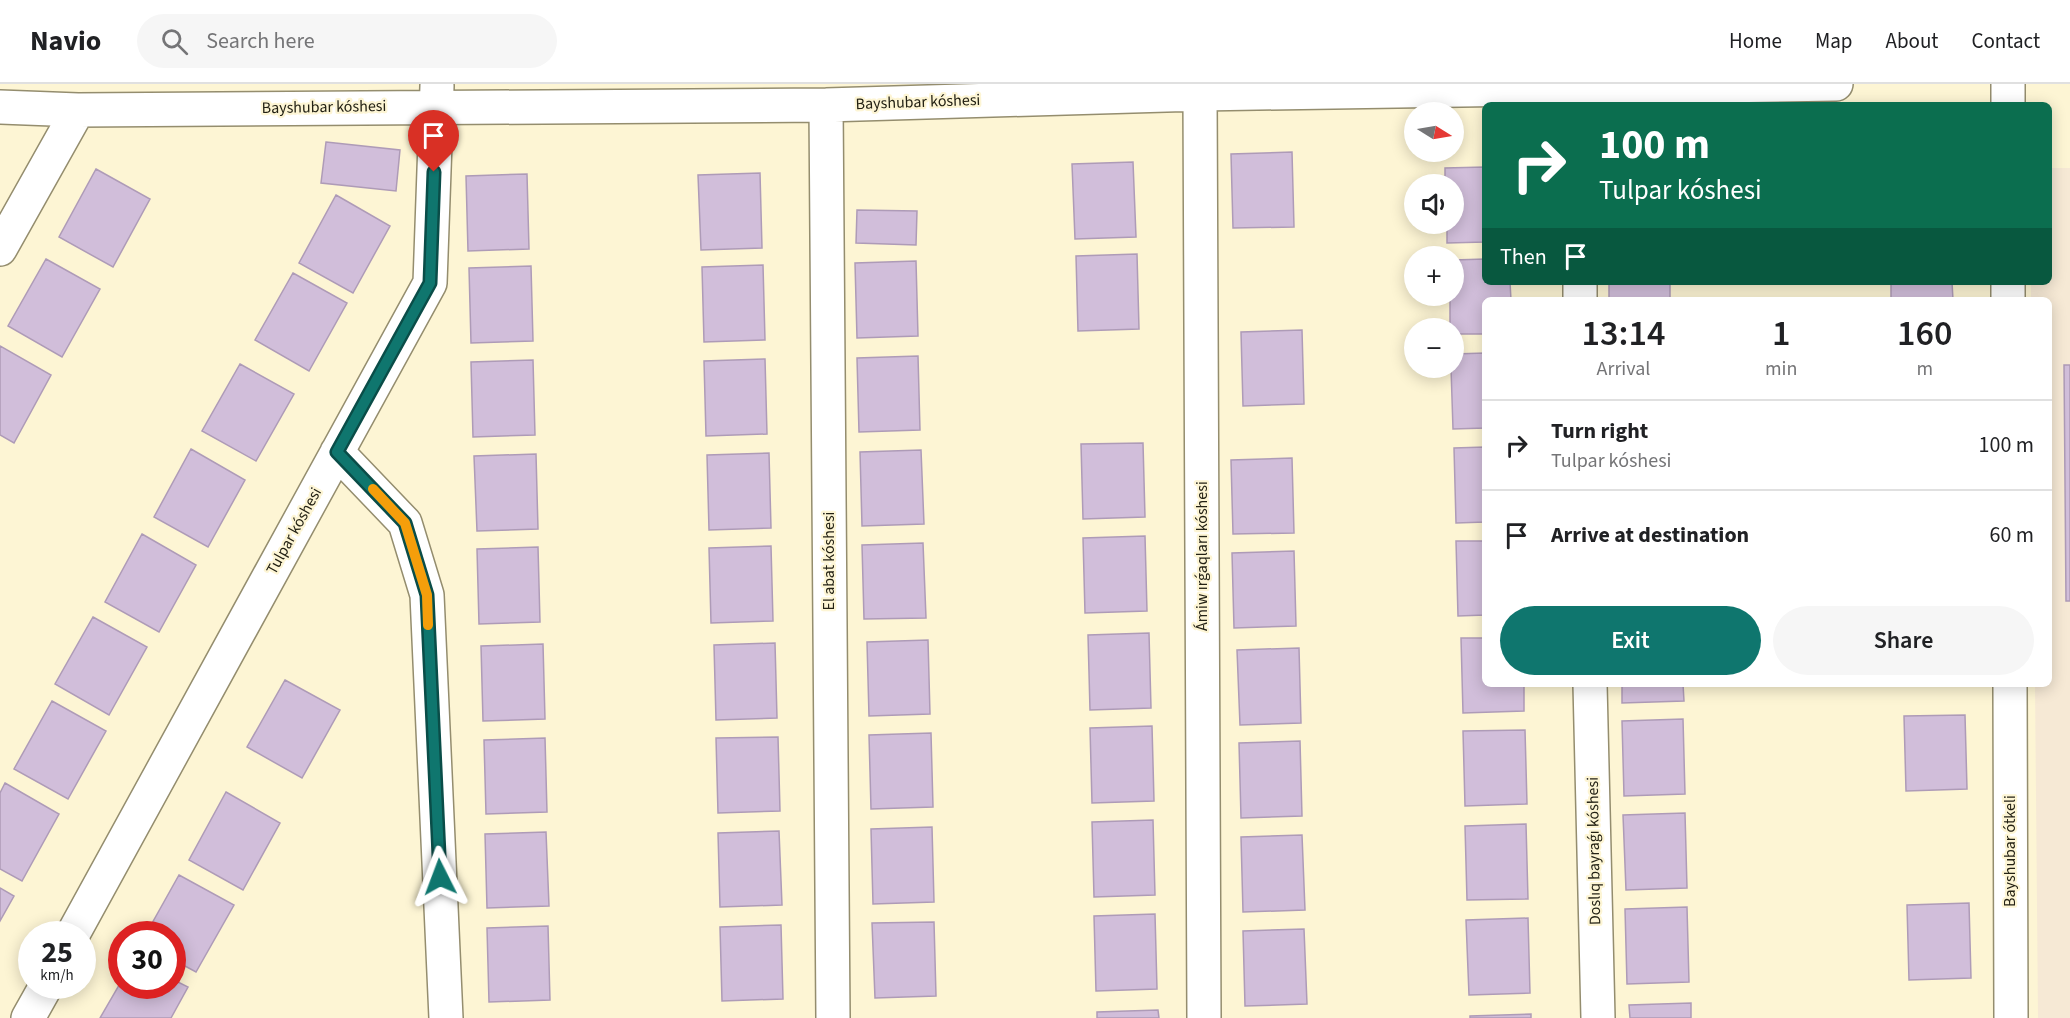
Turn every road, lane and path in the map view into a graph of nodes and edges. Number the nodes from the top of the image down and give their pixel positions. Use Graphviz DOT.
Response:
graph roads {
  1 [pos="1836,84"];
  2 [pos="2008,84"];
  3 [pos="1626,86"];
  4 [pos="1200,94"];
  5 [pos="437,95"];
  6 [pos="1579,97"];
  7 [pos="2008,102"];
  8 [pos="825,105"];
  9 [pos="0,107"];
  10 [pos="78,110"];
  11 [pos="0,249"];
  12 [pos="337,452"];
  13 [pos="1590,687"];
  14 [pos="2010,687"];
  15 [pos="80,921"];
  16 [pos="38,999"];
  17 [pos="28,1018"];
  18 [pos="446,1018"];
  19 [pos="833,1018"];
  20 [pos="1204,1018"];
  21 [pos="1598,1018"];
  22 [pos="2011,1018"];
  1 -- 3 [label="street, Bayshubar kóshesi"];
  2 -- 7 [label="street"];
  3 -- 6 [label="street, Bayshubar kóshesi"];
  4 -- 6 [label="street, Bayshubar kóshesi"];
  4 -- 8 [label="street, Bayshubar kóshesi"];
  4 -- 20 [label="street, Ámiw ırǵaqları kóshesi"];
  5 -- 8 [label="street, Bayshubar kóshesi"];
  5 -- 10 [label="street, Bayshubar kóshesi"];
  5 -- 12 [label="street, Tulpar kóshesi"];
  8 -- 19 [label="street, El abat kóshesi"];
  9 -- 10 [label="street, Bayshubar kóshesi"];
  10 -- 11 [label="street"];
  12 -- 15 [label="street, Tulpar kóshesi"];
  12 -- 18 [label="street"];
  13 -- 21 [label="street, Doslıq bayraǵı kóshesi"];
  14 -- 22 [label="street, Bayshubar ótkeli"];
  16 -- 17 [label="street"];
}
